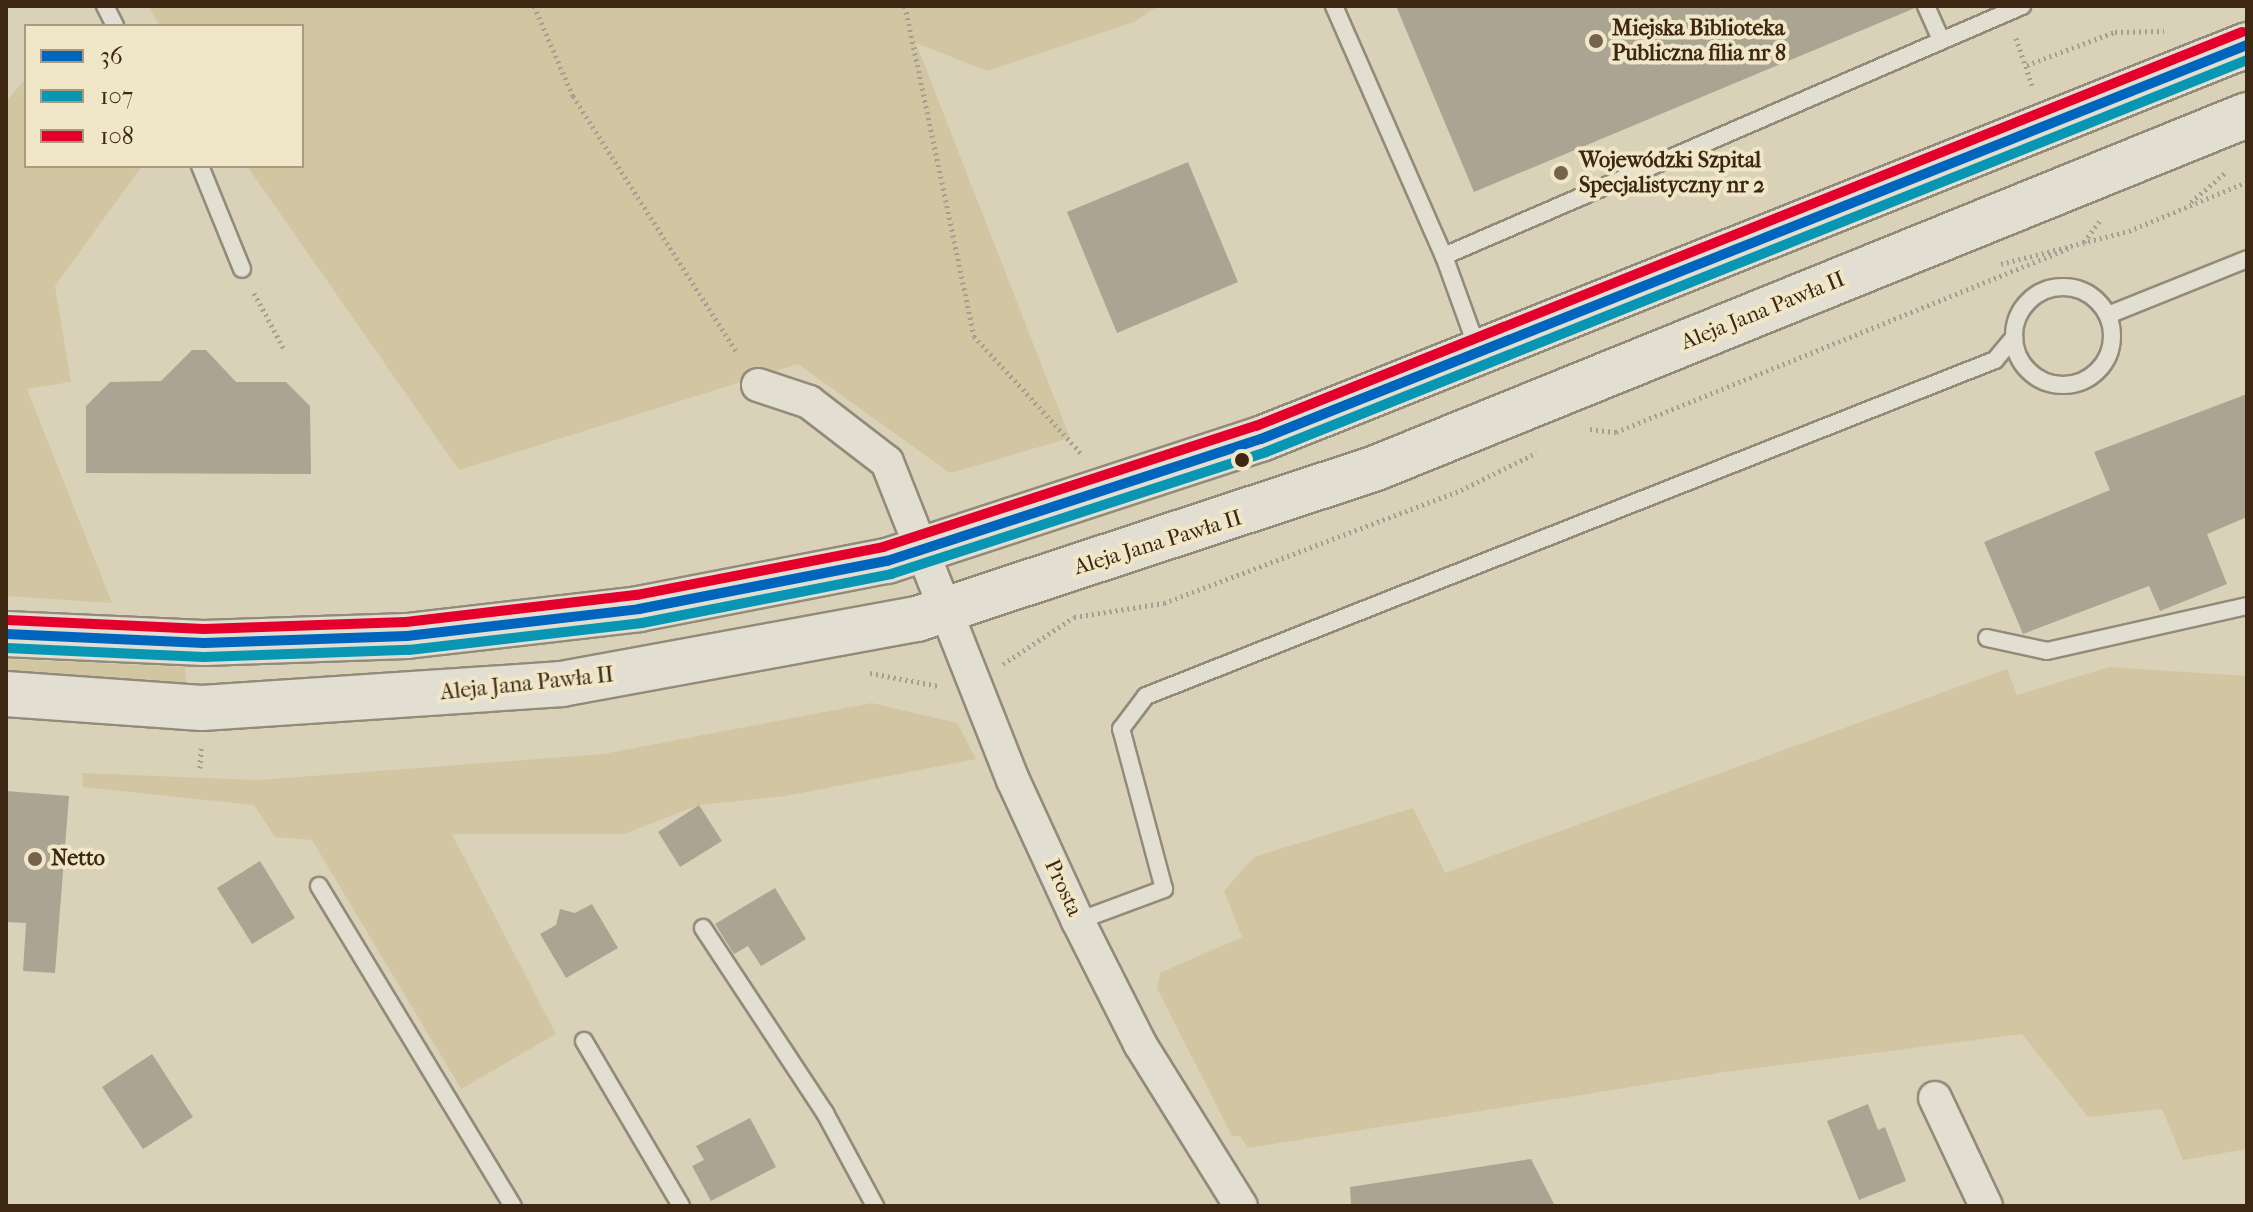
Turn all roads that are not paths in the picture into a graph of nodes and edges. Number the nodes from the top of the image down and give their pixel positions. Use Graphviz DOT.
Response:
graph roads {
  1 [pos="105,6"];
  2 [pos="1334,6"];
  3 [pos="1926,6"];
  4 [pos="2022,6"];
  5 [pos="114,24"];
  6 [pos="1941,40"];
  7 [pos="2247,45"];
  8 [pos="2247,115"];
  9 [pos="201,168"];
  10 [pos="1444,256"];
  11 [pos="2247,259"];
  12 [pos="242,269"];
  13 [pos="2108,315"];
  14 [pos="2014,337"];
  15 [pos="1478,351"];
  16 [pos="758,385"];
  17 [pos="926,550"];
  18 [pos="2247,606"];
  19 [pos="945,609"];
  20 [pos="6,634"];
  21 [pos="1987,638"];
  22 [pos="6,694"];
  23 [pos="319,886"];
  24 [pos="1078,921"];
  25 [pos="703,928"];
  26 [pos="584,1041"];
  27 [pos="1935,1098"];
  28 [pos="513,1206"];
  29 [pos="681,1206"];
  30 [pos="875,1206"];
  31 [pos="1241,1206"];
  32 [pos="1986,1206"];
  1 -- 5 [label="lane"];
  2 -- 10 [label="lane"];
  3 -- 6 [label="lane"];
  4 -- 6 [label="lane"];
  6 -- 10 [label="lane"];
  7 -- 15 [label="street"];
  8 -- 19 [label="street, Aleja Jana Pawła II"];
  9 -- 12 [label="lane"];
  10 -- 15 [label="lane"];
  11 -- 13 [label="lane"];
  13 -- 14 [label="lane"];
  13 -- 14 [label="lane"];
  14 -- 24 [label="lane"];
  15 -- 17 [label="street"];
  16 -- 17 [label="street, Prosta"];
  17 -- 19 [label="street, Prosta"];
  17 -- 20 [label="street"];
  18 -- 21 [label="lane"];
  19 -- 22 [label="street, Aleja Jana Pawła II"];
  19 -- 24 [label="street, Prosta"];
  23 -- 28 [label="lane"];
  24 -- 31 [label="street, Prosta"];
  25 -- 30 [label="lane"];
  26 -- 29 [label="lane"];
  27 -- 32 [label="street"];
}
